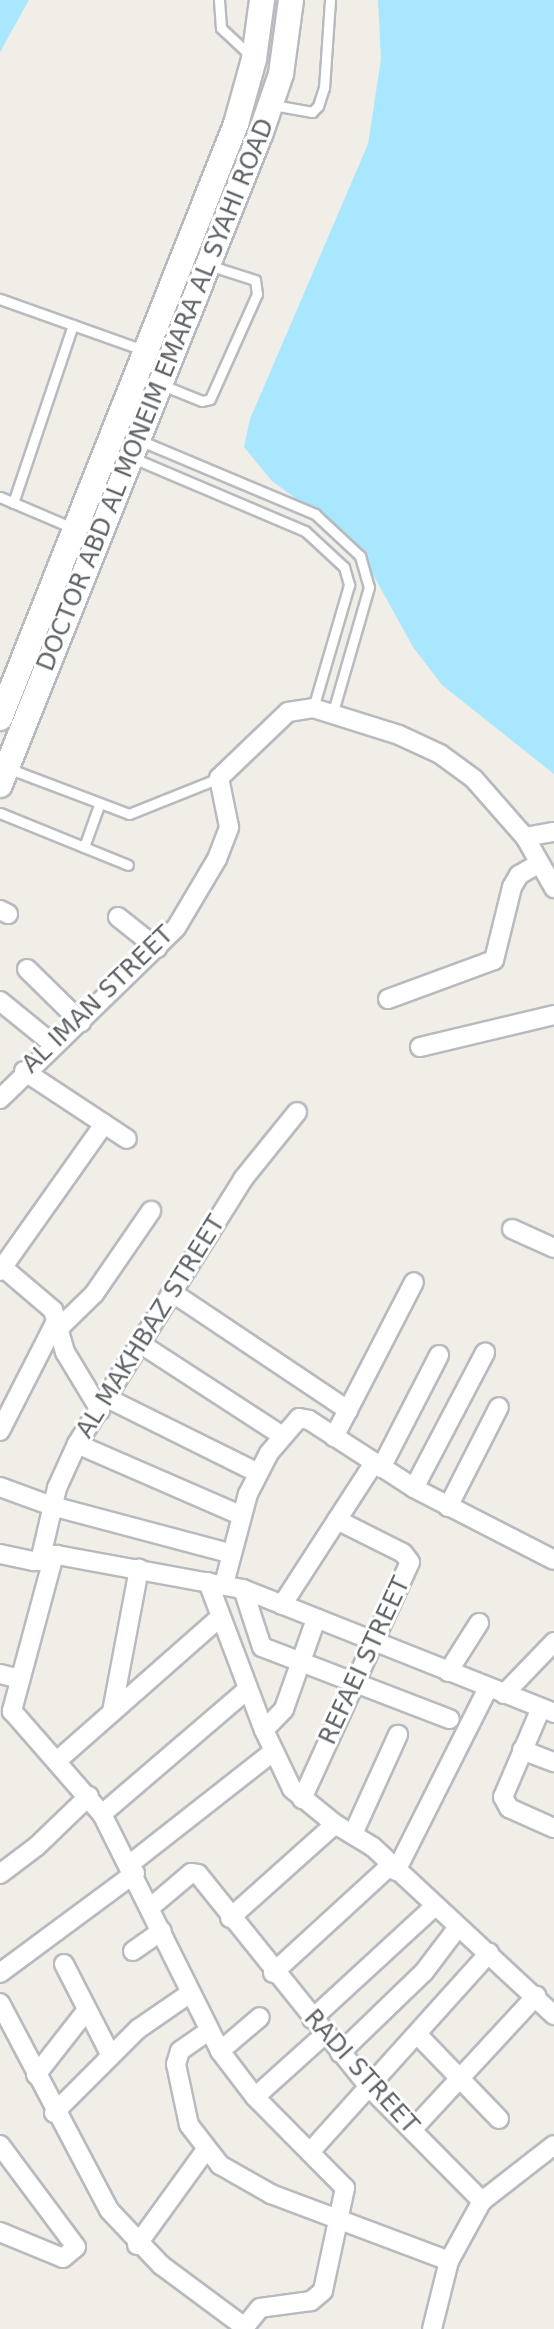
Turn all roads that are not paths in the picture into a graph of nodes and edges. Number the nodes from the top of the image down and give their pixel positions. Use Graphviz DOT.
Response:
graph roads {
  1 [pos="219,0"];
  2 [pos="262,0"];
  3 [pos="291,0"];
  4 [pos="330,0"];
  5 [pos="254,59"];
  6 [pos="281,74"];
  7 [pos="271,105"];
  8 [pos="208,265"];
  9 [pos="0,299"];
  10 [pos="73,325"];
  11 [pos="147,352"];
  12 [pos="161,384"];
  13 [pos="135,449"];
  14 [pos="0,497"];
  15 [pos="13,503"];
  16 [pos="77,529"];
  17 [pos="351,545"];
  18 [pos="336,558"];
  19 [pos="313,708"];
  20 [pos="332,715"];
  21 [pos="0,718"];
  22 [pos="3,776"];
  23 [pos="219,778"];
  24 [pos="99,805"];
  25 [pos="0,813"];
  26 [pos="554,832"];
  27 [pos="524,837"];
  28 [pos="84,847"];
  29 [pos="538,864"];
  30 [pos="128,865"];
  31 [pos="554,888"];
  32 [pos="118,917"];
  33 [pos="157,948"];
  34 [pos="27,969"];
  35 [pos="388,999"];
  36 [pos="0,1001"];
  37 [pos="554,1015"];
  38 [pos="81,1022"];
  39 [pos="53,1044"];
  40 [pos="420,1047"];
  41 [pos="24,1071"];
  42 [pos="0,1099"];
  43 [pos="297,1112"];
  44 [pos="104,1124"];
  45 [pos="127,1139"];
  46 [pos="150,1211"];
  47 [pos="512,1229"];
  48 [pos="554,1248"];
  49 [pos="1,1267"];
  50 [pos="414,1282"];
  51 [pos="173,1293"];
  52 [pos="57,1324"];
  53 [pos="141,1344"];
  54 [pos="485,1353"];
  55 [pos="439,1355"];
  56 [pos="104,1404"];
  57 [pos="499,1407"];
  58 [pos="348,1409"];
  59 [pos="0,1431"];
  60 [pos="281,1435"];
  61 [pos="334,1437"];
  62 [pos="78,1444"];
  63 [pos="378,1466"];
  64 [pos="258,1473"];
  65 [pos="0,1487"];
  66 [pos="414,1488"];
  67 [pos="52,1506"];
  68 [pos="448,1507"];
  69 [pos="240,1515"];
  70 [pos="337,1520"];
  71 [pos="229,1553"];
  72 [pos="0,1555"];
  73 [pos="47,1558"];
  74 [pos="554,1560"];
  75 [pos="139,1569"];
  76 [pos="216,1583"];
  77 [pos="243,1589"];
  78 [pos="282,1605"];
  79 [pos="220,1616"];
  80 [pos="316,1619"];
  81 [pos="479,1623"];
  82 [pos="371,1641"];
  83 [pos="554,1642"];
  84 [pos="301,1661"];
  85 [pos="448,1672"];
  86 [pos="0,1674"];
  87 [pos="19,1681"];
  88 [pos="353,1681"];
  89 [pos="0,1686"];
  90 [pos="248,1689"];
  91 [pos="496,1691"];
  92 [pos="548,1711"];
  93 [pos="112,1712"];
  94 [pos="450,1719"];
  95 [pos="264,1730"];
  96 [pos="398,1735"];
  97 [pos="522,1750"];
  98 [pos="273,1752"];
  99 [pos="58,1759"];
  100 [pos="554,1762"];
  101 [pos="89,1796"];
  102 [pos="302,1798"];
  103 [pos="102,1814"];
  104 [pos="335,1824"];
  105 [pos="554,1828"];
  106 [pos="353,1835"];
  107 [pos="394,1868"];
  108 [pos="132,1869"];
  109 [pos="0,1874"];
  110 [pos="152,1906"];
  111 [pos="433,1907"];
  112 [pos="230,1918"];
  113 [pos="458,1927"];
  114 [pos="162,1931"];
  115 [pos="133,1951"];
  116 [pos="489,1953"];
  117 [pos="64,1964"];
  118 [pos="0,1973"];
  119 [pos="273,1973"];
  120 [pos="188,1994"];
  121 [pos="536,1996"];
  122 [pos="0,2003"];
  123 [pos="86,2011"];
  124 [pos="554,2015"];
  125 [pos="260,2017"];
  126 [pos="312,2019"];
  127 [pos="208,2032"];
  128 [pos="325,2034"];
  129 [pos="417,2034"];
  130 [pos="220,2051"];
  131 [pos="340,2053"];
  132 [pos="111,2056"];
  133 [pos="36,2075"];
  134 [pos="460,2078"];
  135 [pos="369,2087"];
  136 [pos="256,2097"];
  137 [pos="54,2113"];
  138 [pos="499,2119"];
  139 [pos="412,2130"];
  140 [pos="0,2145"];
  141 [pos="554,2145"];
  142 [pos="205,2151"];
  143 [pos="310,2152"];
  144 [pos="482,2201"];
  145 [pos="338,2220"];
  146 [pos="0,2232"];
  147 [pos="137,2245"];
  148 [pos="449,2261"];
  149 [pos="243,2328"];
  150 [pos="432,2329"];
  1 -- 5 [label="lane"];
  2 -- 5 [label="main road, DOCTOR ABD AL MONEIM EMARA AL SYAHI ROAD"];
  3 -- 6 [label="main road, DOCTOR ABD AL MONEIM EMARA AL SYAHI ROAD"];
  4 -- 7 [label="lane"];
  5 -- 6 [label="main road"];
  5 -- 11 [label="main road, DOCTOR ABD AL MONEIM EMARA AL SYAHI ROAD"];
  6 -- 7 [label="main road, DOCTOR ABD AL MONEIM EMARA AL SYAHI ROAD"];
  7 -- 8 [label="main road, DOCTOR ABD AL MONEIM EMARA AL SYAHI ROAD"];
  8 -- 12 [label="main road, DOCTOR ABD AL MONEIM EMARA AL SYAHI ROAD"];
  8 -- 12 [label="lane"];
  9 -- 10 [label="lane"];
  10 -- 11 [label="lane"];
  10 -- 15 [label="lane"];
  11 -- 16 [label="main road, DOCTOR ABD AL MONEIM EMARA AL SYAHI ROAD"];
  12 -- 13 [label="main road, DOCTOR ABD AL MONEIM EMARA AL SYAHI ROAD"];
  13 -- 17 [label="lane"];
  13 -- 18 [label="lane"];
  13 -- 22 [label="main road, DOCTOR ABD AL MONEIM EMARA AL SYAHI ROAD"];
  14 -- 15 [label="lane"];
  15 -- 16 [label="lane"];
  16 -- 21 [label="main road, DOCTOR ABD AL MONEIM EMARA AL SYAHI ROAD"];
  17 -- 18 [label="lane"];
  17 -- 20 [label="lane"];
  18 -- 19 [label="lane"];
  19 -- 20 [label="street"];
  19 -- 23 [label="street"];
  20 -- 27 [label="street"];
  22 -- 24 [label="lane"];
  23 -- 24 [label="lane"];
  23 -- 33 [label="street, AL IMAN STREET"];
  24 -- 28 [label="lane"];
  25 -- 28 [label="lane"];
  26 -- 27 [label="street"];
  27 -- 29 [label="street"];
  28 -- 30 [label="lane"];
  29 -- 31 [label="street"];
  29 -- 35 [label="street"];
  32 -- 33 [label="street"];
  33 -- 38 [label="street, AL IMAN STREET"];
  34 -- 38 [label="street"];
  36 -- 39 [label="street"];
  37 -- 40 [label="street"];
  38 -- 39 [label="street, AL IMAN STREET"];
  39 -- 41 [label="street, AL IMAN STREET"];
  41 -- 42 [label="street, AL IMAN STREET"];
  41 -- 44 [label="street"];
  43 -- 51 [label="street, AL MAKHBAZ STREET"];
  44 -- 45 [label="street"];
  44 -- 49 [label="street"];
  46 -- 52 [label="street"];
  47 -- 48 [label="street"];
  49 -- 52 [label="street"];
  50 -- 58 [label="street"];
  51 -- 53 [label="street, AL MAKHBAZ STREET"];
  51 -- 58 [label="street"];
  52 -- 56 [label="street"];
  52 -- 59 [label="street"];
  53 -- 56 [label="street, AL MAKHBAZ STREET"];
  53 -- 60 [label="street"];
  54 -- 66 [label="street"];
  55 -- 63 [label="street"];
  56 -- 62 [label="street, AL MAKHBAZ STREET"];
  56 -- 64 [label="street"];
  57 -- 68 [label="street"];
  58 -- 61 [label="street"];
  60 -- 61 [label="street"];
  60 -- 64 [label="street"];
  61 -- 63 [label="street"];
  62 -- 67 [label="street, AL MAKHBAZ STREET"];
  62 -- 69 [label="street"];
  63 -- 66 [label="street"];
  63 -- 70 [label="street"];
  64 -- 69 [label="street"];
  65 -- 67 [label="street"];
  66 -- 68 [label="street"];
  67 -- 71 [label="street"];
  67 -- 73 [label="street, AL MAKHBAZ STREET"];
  68 -- 74 [label="street"];
  69 -- 71 [label="street"];
  70 -- 78 [label="street"];
  70 -- 82 [label="street, REFAEI STREET"];
  71 -- 76 [label="street"];
  72 -- 73 [label="street"];
  73 -- 75 [label="street"];
  73 -- 87 [label="street, AL MAKHBAZ STREET"];
  75 -- 76 [label="street"];
  75 -- 93 [label="street"];
  76 -- 77 [label="street"];
  76 -- 79 [label="street"];
  77 -- 78 [label="street"];
  77 -- 84 [label="street"];
  78 -- 80 [label="street"];
  79 -- 90 [label="street"];
  79 -- 93 [label="street"];
  80 -- 82 [label="street"];
  80 -- 84 [label="street"];
  81 -- 85 [label="street"];
  82 -- 85 [label="street"];
  82 -- 88 [label="street, REFAEI STREET"];
  83 -- 91 [label="street"];
  84 -- 88 [label="street"];
  84 -- 95 [label="street"];
  85 -- 91 [label="street"];
  86 -- 87 [label="street"];
  87 -- 89 [label="street"];
  87 -- 99 [label="street, AL MAKHBAZ STREET"];
  88 -- 94 [label="street"];
  88 -- 102 [label="street, REFAEI STREET"];
  90 -- 95 [label="street"];
  90 -- 103 [label="street"];
  91 -- 92 [label="street"];
  91 -- 107 [label="street"];
  92 -- 97 [label="street"];
  93 -- 99 [label="street"];
  95 -- 98 [label="street"];
  96 -- 106 [label="street"];
  97 -- 100 [label="street"];
  97 -- 105 [label="street"];
  98 -- 102 [label="street"];
  98 -- 108 [label="street"];
  99 -- 101 [label="street"];
  101 -- 103 [label="street"];
  101 -- 109 [label="street"];
  102 -- 104 [label="street"];
  103 -- 108 [label="street"];
  104 -- 106 [label="street"];
  104 -- 112 [label="street"];
  106 -- 107 [label="street"];
  107 -- 111 [label="street"];
  107 -- 119 [label="street"];
  108 -- 110 [label="street"];
  108 -- 118 [label="street"];
  110 -- 112 [label="street, RADI STREET"];
  110 -- 114 [label="street"];
  111 -- 113 [label="street"];
  111 -- 126 [label="street"];
  112 -- 119 [label="street, RADI STREET"];
  113 -- 116 [label="street"];
  113 -- 131 [label="street"];
  114 -- 115 [label="street"];
  114 -- 120 [label="street"];
  116 -- 121 [label="street"];
  116 -- 129 [label="street"];
  117 -- 123 [label="street"];
  119 -- 126 [label="street, RADI STREET"];
  120 -- 127 [label="street"];
  120 -- 132 [label="street"];
  121 -- 124 [label="street"];
  121 -- 134 [label="street"];
  122 -- 133 [label="street"];
  123 -- 132 [label="street"];
  123 -- 133 [label="street"];
  125 -- 130 [label="street"];
  126 -- 128 [label="street, RADI STREET"];
  127 -- 130 [label="street"];
  127 -- 142 [label="street"];
  128 -- 131 [label="street, RADI STREET"];
  128 -- 136 [label="street"];
  129 -- 134 [label="street"];
  129 -- 135 [label="street"];
  130 -- 136 [label="street"];
  131 -- 135 [label="street, RADI STREET"];
  132 -- 137 [label="street"];
  133 -- 137 [label="street"];
  134 -- 138 [label="street"];
  134 -- 139 [label="street"];
  135 -- 139 [label="street, RADI STREET"];
  135 -- 143 [label="street"];
  136 -- 143 [label="street"];
  137 -- 147 [label="street"];
  139 -- 144 [label="street, RADI STREET"];
  140 -- 146 [label="street"];
  141 -- 144 [label="street"];
  142 -- 145 [label="street"];
  142 -- 147 [label="street"];
  143 -- 145 [label="street"];
  144 -- 148 [label="street"];
  145 -- 148 [label="street"];
  145 -- 149 [label="street"];
  147 -- 149 [label="street"];
  148 -- 150 [label="street"];
}
